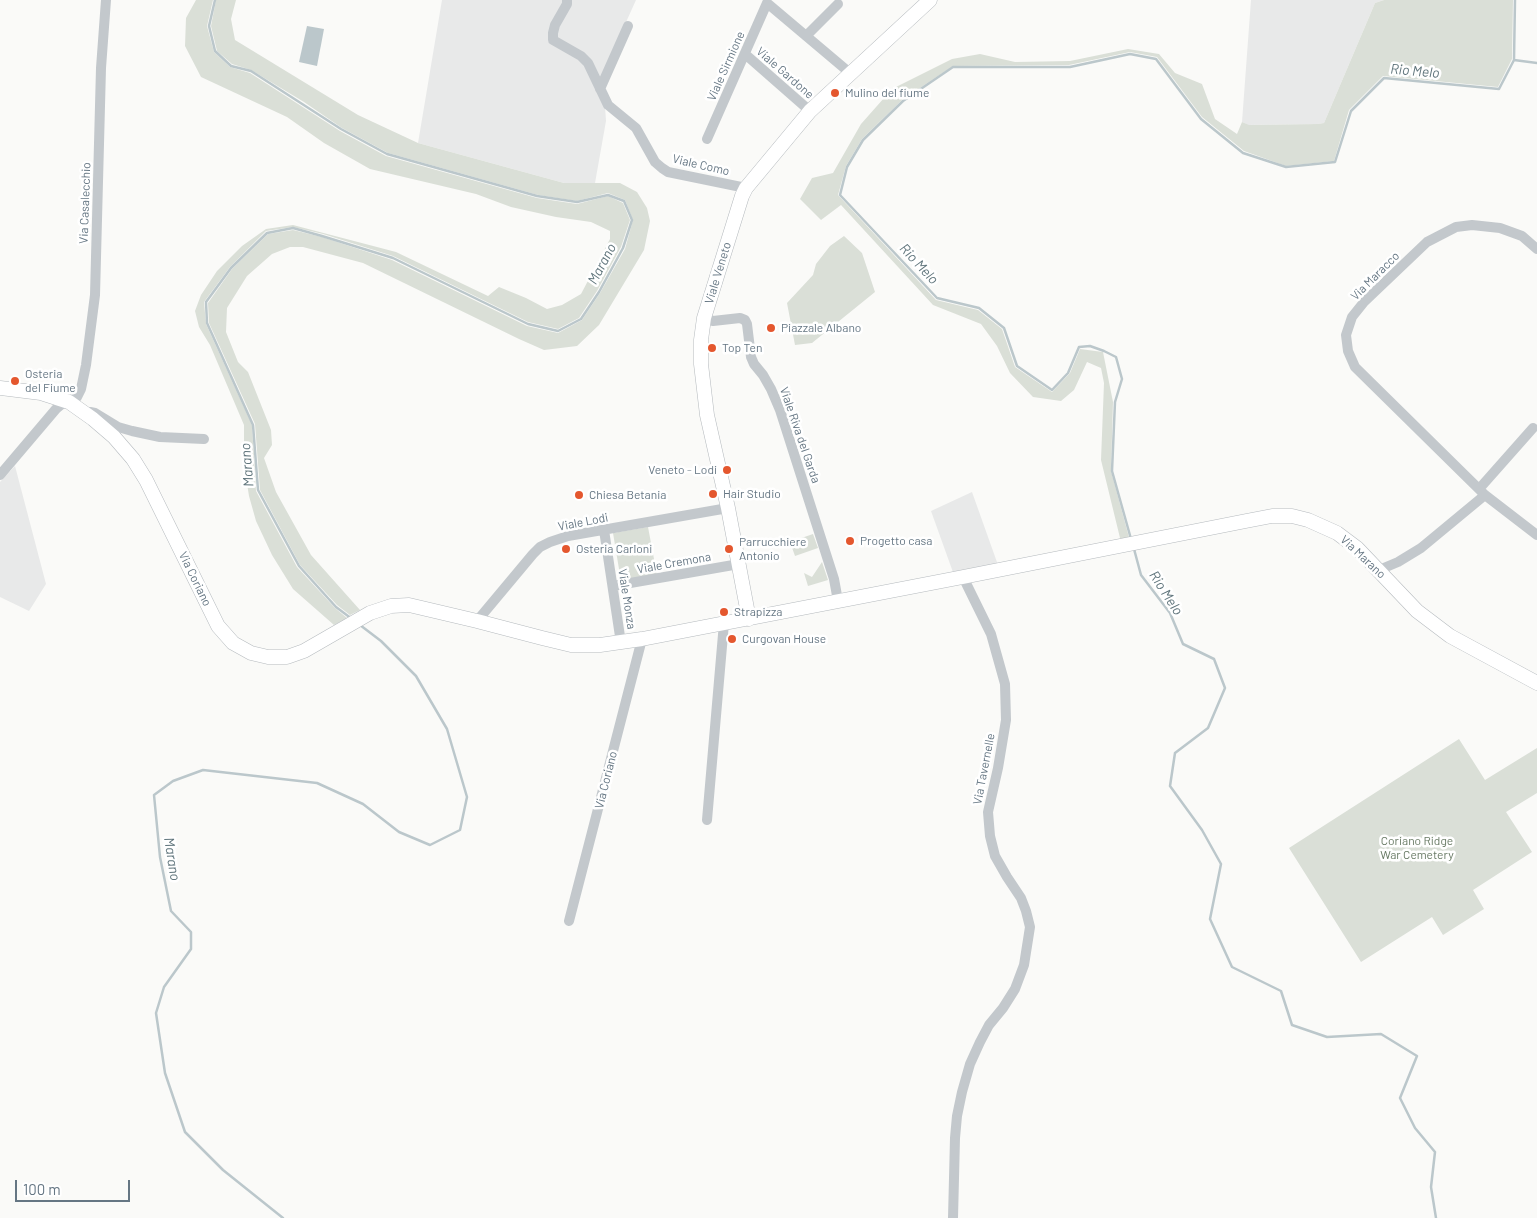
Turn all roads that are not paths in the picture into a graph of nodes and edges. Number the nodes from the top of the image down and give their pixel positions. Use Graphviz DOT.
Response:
graph roads {
  1 [pos="106,0"];
  2 [pos="567,0"];
  3 [pos="930,0"];
  4 [pos="838,4"];
  5 [pos="628,26"];
  6 [pos="806,36"];
  7 [pos="744,54"];
  8 [pos="850,73"];
  9 [pos="600,89"];
  10 [pos="810,110"];
  11 [pos="707,139"];
  12 [pos="746,188"];
  13 [pos="1537,249"];
  14 [pos="704,318"];
  15 [pos="0,388"];
  16 [pos="75,406"];
  17 [pos="1533,428"];
  18 [pos="204,439"];
  19 [pos="0,475"];
  20 [pos="1482,492"];
  21 [pos="728,508"];
  22 [pos="604,530"];
  23 [pos="1537,535"];
  24 [pos="739,564"];
  25 [pos="1379,570"];
  26 [pos="963,577"];
  27 [pos="613,586"];
  28 [pos="838,601"];
  29 [pos="749,618"];
  30 [pos="477,621"];
  31 [pos="724,623"];
  32 [pos="642,639"];
  33 [pos="622,643"];
  34 [pos="1537,683"];
  35 [pos="707,820"];
  36 [pos="569,922"];
  37 [pos="953,1218"];
  1 -- 16 [label="street, Via Casalecchio"];
  2 -- 9 [label="street, Viale Como"];
  3 -- 8 [label="main road, Viale Veneto"];
  4 -- 6 [label="street"];
  5 -- 9 [label="street"];
  6 -- 7 [label="street, Viale Sirmione"];
  6 -- 8 [label="street"];
  7 -- 10 [label="street, Viale Gardone"];
  7 -- 11 [label="street, Viale Sirmione"];
  8 -- 10 [label="main road, Viale Veneto"];
  9 -- 12 [label="street, Viale Como"];
  10 -- 12 [label="main road, Viale Veneto"];
  12 -- 14 [label="main road, Viale Veneto"];
  13 -- 20 [label="street, Via Maracco"];
  14 -- 21 [label="main road, Viale Veneto"];
  14 -- 28 [label="street, Viale Riva del Garda"];
  15 -- 16 [label="main road, Via Coriano"];
  16 -- 18 [label="street, Via Coriano"];
  16 -- 19 [label="street, Via Casalecchio"];
  16 -- 30 [label="main road, Via Coriano"];
  17 -- 20 [label="street"];
  20 -- 23 [label="street, Via Maracco"];
  20 -- 25 [label="street"];
  21 -- 22 [label="street, Viale Lodi"];
  21 -- 24 [label="main road, Viale Veneto"];
  22 -- 27 [label="street, Viale Monza"];
  22 -- 30 [label="street, Viale Lodi"];
  24 -- 27 [label="street, Viale Cremona"];
  24 -- 29 [label="main road, Viale Veneto"];
  25 -- 26 [label="main road, Via Marano"];
  25 -- 34 [label="main road, Via Marano"];
  26 -- 28 [label="main road, Via Marano"];
  26 -- 37 [label="street, Via Tavernelle"];
  27 -- 33 [label="street, Viale Monza"];
  28 -- 29 [label="main road, Via Marano"];
  29 -- 31 [label="main road, Via Coriano"];
  30 -- 33 [label="main road, Via Coriano"];
  31 -- 32 [label="main road, Via Coriano"];
  31 -- 35 [label="street"];
  32 -- 33 [label="main road, Via Coriano"];
  32 -- 36 [label="street, Via Coriano"];
}
